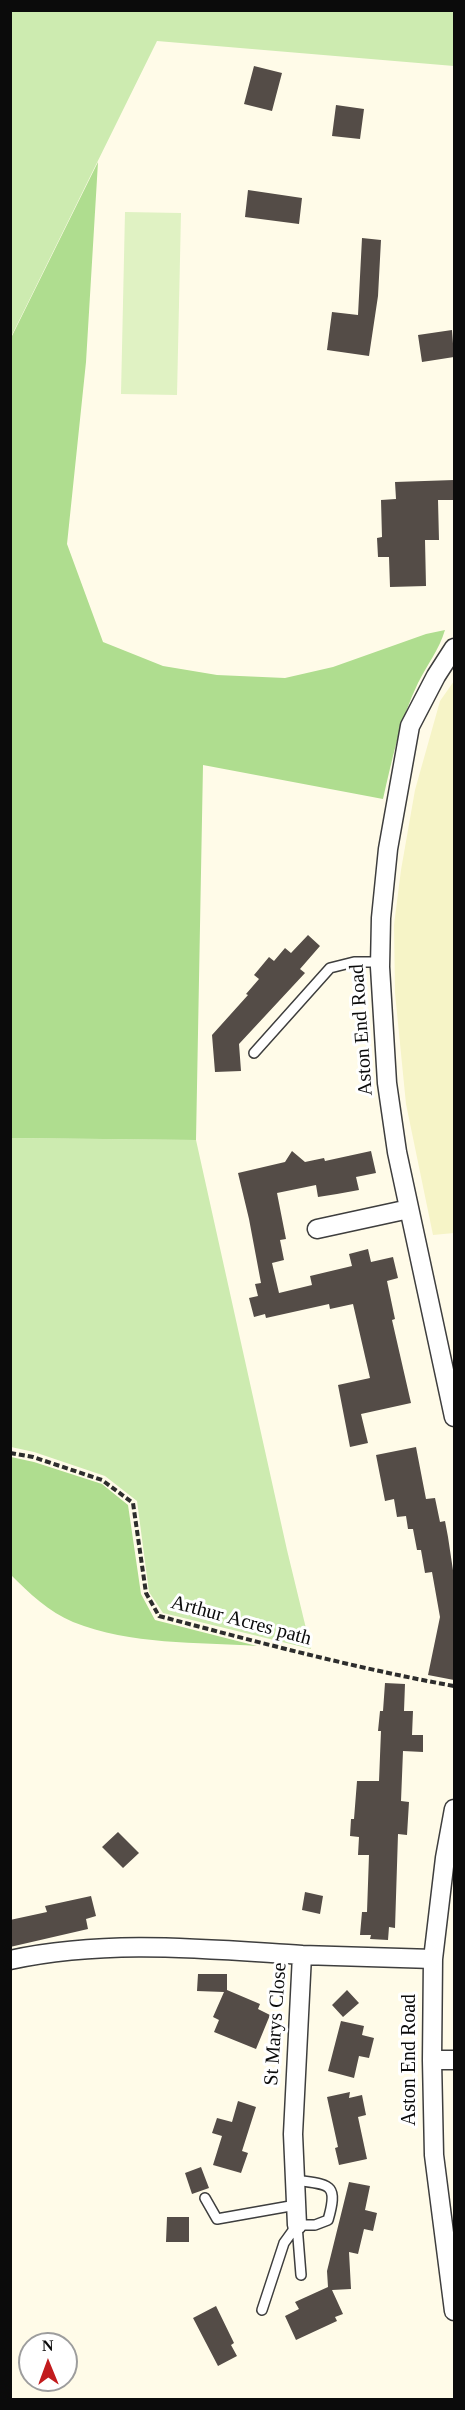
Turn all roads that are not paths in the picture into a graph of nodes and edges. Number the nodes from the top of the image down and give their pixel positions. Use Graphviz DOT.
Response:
graph roads {
  1 [pos="454,648"];
  2 [pos="380,962"];
  3 [pos="254,1053"];
  4 [pos="409,1209"];
  5 [pos="317,1229"];
  6 [pos="454,1417"];
  7 [pos="454,1809"];
  8 [pos="302,1955"];
  9 [pos="433,1959"];
  10 [pos="10,1960"];
  11 [pos="432,2060"];
  12 [pos="454,2060"];
  13 [pos="295,2180"];
  14 [pos="206,2198"];
  15 [pos="296,2205"];
  16 [pos="297,2225"];
  17 [pos="301,2275"];
  18 [pos="262,2310"];
  19 [pos="454,2311"];
  1 -- 2 [label="street, Aston End Road"];
  2 -- 3 [label="lane"];
  2 -- 4 [label="street, Aston End Road"];
  4 -- 5 [label="street"];
  4 -- 6 [label="street, Aston End Road"];
  7 -- 9 [label="street, Aston End Road"];
  8 -- 9 [label="street, St Marys Close"];
  8 -- 10 [label="street"];
  8 -- 13 [label="street, St Marys Close"];
  9 -- 11 [label="street, Aston End Road"];
  11 -- 12 [label="street"];
  11 -- 19 [label="street, Aston End Road"];
  13 -- 15 [label="street, St Marys Close"];
  13 -- 16 [label="lane"];
  14 -- 15 [label="lane"];
  15 -- 16 [label="street, St Marys Close"];
  16 -- 17 [label="lane"];
  16 -- 18 [label="lane"];
}
